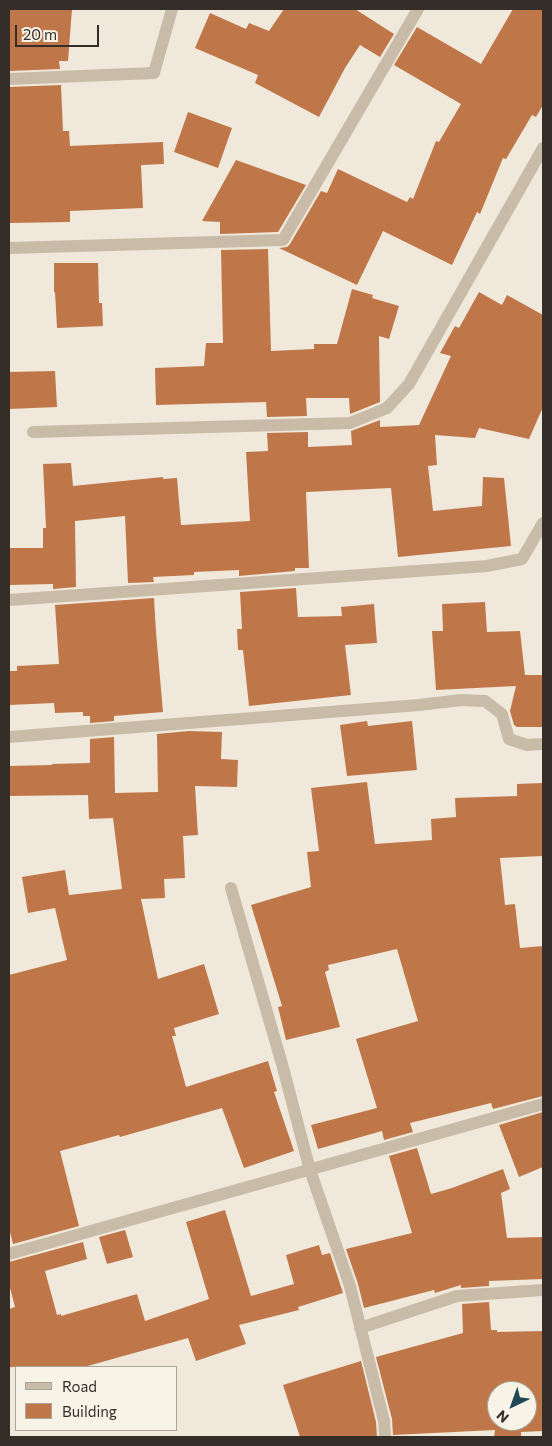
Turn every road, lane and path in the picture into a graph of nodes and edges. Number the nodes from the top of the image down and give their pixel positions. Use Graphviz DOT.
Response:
graph roads {
  1 [pos="172,9"];
  2 [pos="418,9"];
  3 [pos="9,79"];
  4 [pos="543,148"];
  5 [pos="9,248"];
  6 [pos="33,432"];
  7 [pos="543,523"];
  8 [pos="9,600"];
  9 [pos="9,737"];
  10 [pos="543,744"];
  11 [pos="231,888"];
  12 [pos="543,1104"];
  13 [pos="310,1170"];
  14 [pos="9,1254"];
  15 [pos="543,1290"];
  16 [pos="360,1328"];
  17 [pos="385,1437"];
  1 -- 3 [label="street"];
  2 -- 5 [label="street"];
  4 -- 6 [label="street"];
  7 -- 8 [label="street"];
  9 -- 10 [label="street"];
  11 -- 13 [label="street"];
  12 -- 13 [label="street"];
  13 -- 14 [label="street"];
  13 -- 16 [label="street"];
  15 -- 16 [label="street"];
  16 -- 17 [label="street"];
}
